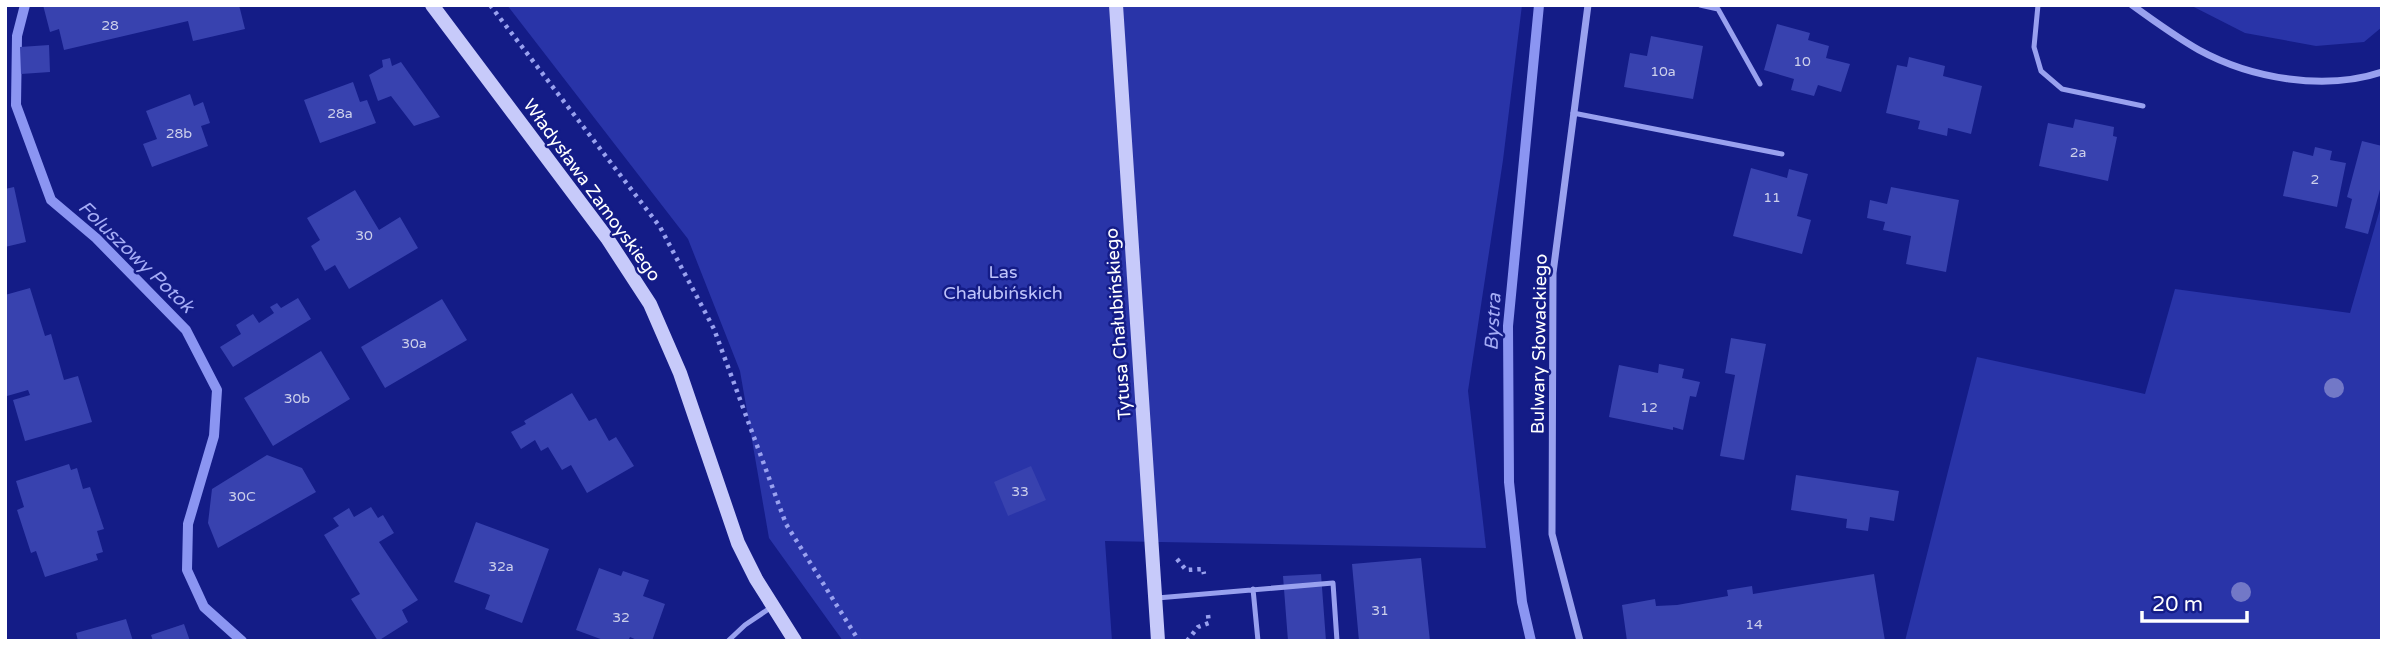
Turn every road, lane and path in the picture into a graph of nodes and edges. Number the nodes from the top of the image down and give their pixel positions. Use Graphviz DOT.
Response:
graph roads {
  1 [pos="432,5"];
  2 [pos="490,5"];
  3 [pos="1116,5"];
  4 [pos="1588,5"];
  5 [pos="1700,5"];
  6 [pos="2038,5"];
  7 [pos="2132,5"];
  8 [pos="2382,72"];
  9 [pos="1760,84"];
  10 [pos="2143,106"];
  11 [pos="1573,113"];
  12 [pos="1782,154"];
  13 [pos="1253,589"];
  14 [pos="1155,598"];
  15 [pos="773,606"];
  16 [pos="728,641"];
  17 [pos="795,641"];
  18 [pos="859,641"];
  19 [pos="1158,641"];
  20 [pos="1258,641"];
  21 [pos="1338,641"];
  22 [pos="1580,641"];
  1 -- 15 [label="street, Władysława Zamoyskiego"];
  2 -- 18 [label="path"];
  3 -- 14 [label="street, Tytusa Chałubińskiego"];
  4 -- 11 [label="street, Bulwary Słowackiego"];
  5 -- 9 [label="lane"];
  6 -- 10 [label="lane"];
  7 -- 8 [label="street"];
  11 -- 12 [label="lane"];
  11 -- 22 [label="street, Bulwary Słowackiego"];
  13 -- 14 [label="lane"];
  13 -- 20 [label="lane"];
  13 -- 21 [label="lane"];
  14 -- 19 [label="street, Tytusa Chałubińskiego"];
  15 -- 16 [label="lane"];
  15 -- 17 [label="street, Władysława Zamoyskiego"];
}
